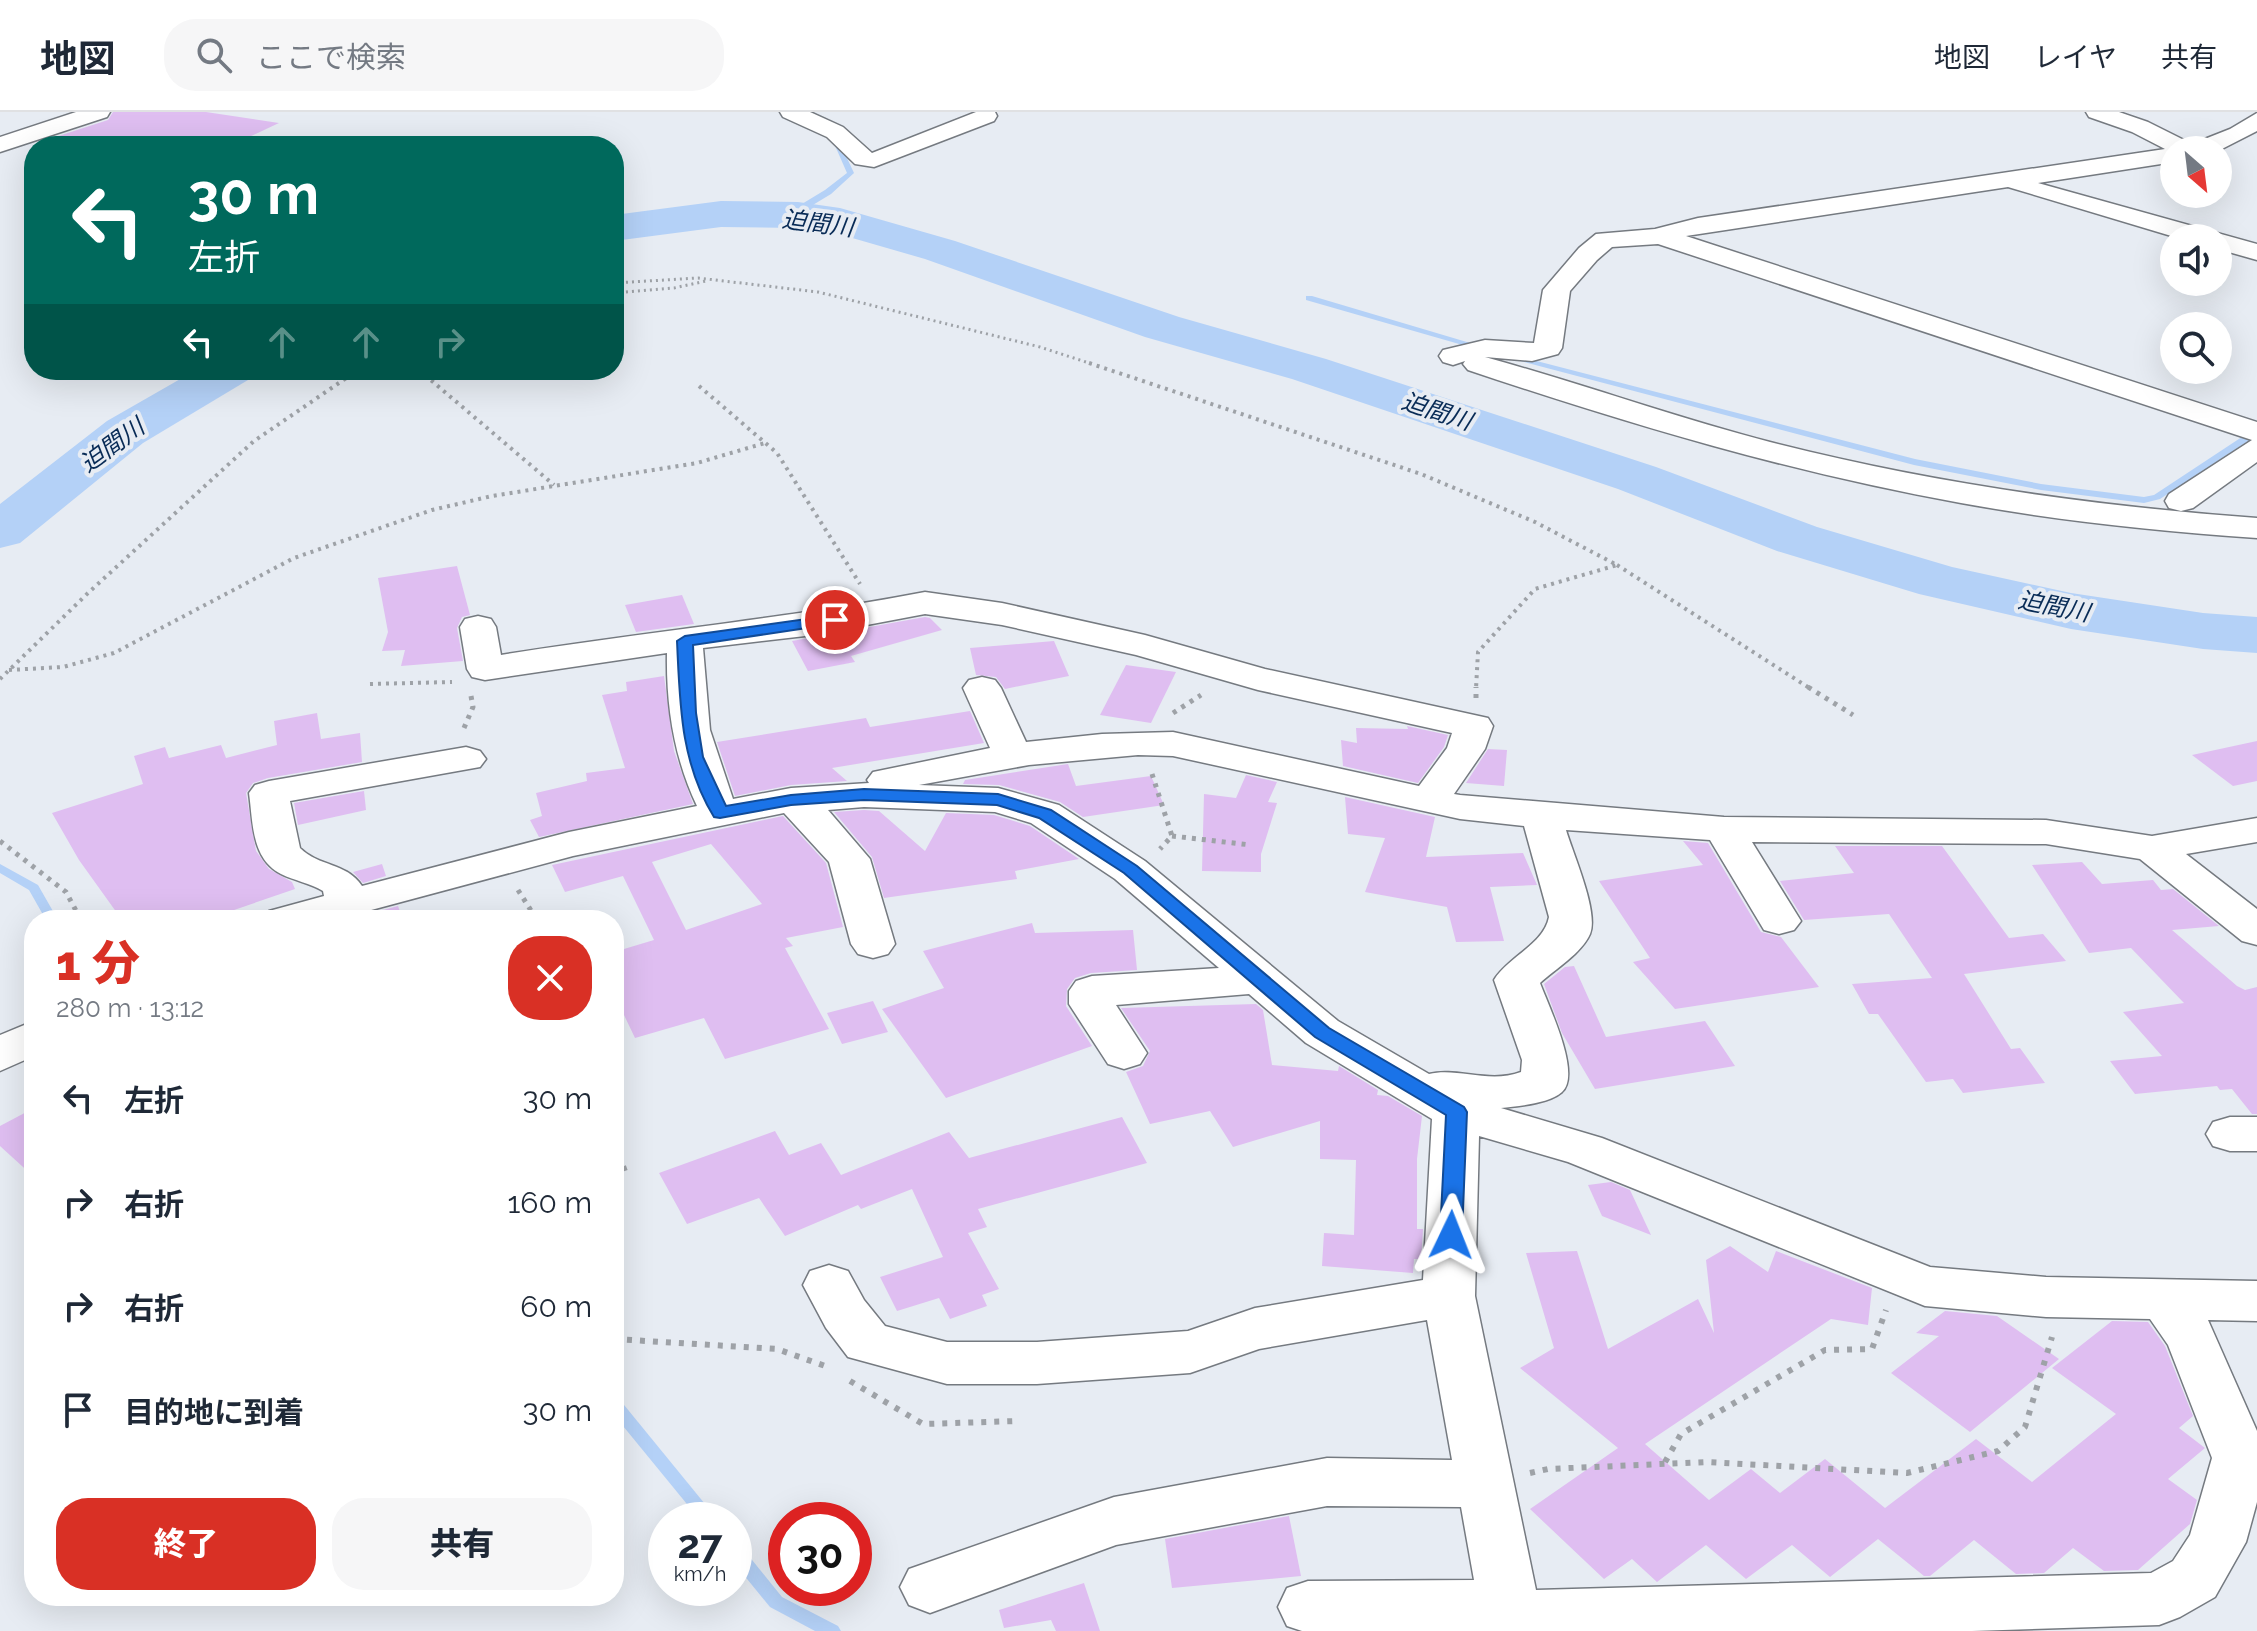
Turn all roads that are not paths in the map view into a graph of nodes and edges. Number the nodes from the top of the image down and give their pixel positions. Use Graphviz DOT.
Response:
graph roads {
  1 [pos="99,112"];
  2 [pos="791,112"];
  3 [pos="2097,112"];
  4 [pos="986,116"];
  5 [pos="2257,120"];
  6 [pos="27,136"];
  7 [pos="2232,136"];
  8 [pos="24,137"];
  9 [pos="2160,137"];
  10 [pos="0,145"];
  11 [pos="2160,157"];
  12 [pos="2007,182"];
  13 [pos="2160,225"];
  14 [pos="1660,236"];
  15 [pos="2232,245"];
  16 [pos="2257,252"];
  17 [pos="2257,432"];
  18 [pos="2257,448"];
  19 [pos="2181,501"];
  20 [pos="2257,528"];
  21 [pos="478,627"];
  22 [pos="685,641"];
  23 [pos="982,688"];
  24 [pos="1013,757"];
  25 [pos="466,759"];
  26 [pos="864,795"];
  27 [pos="791,800"];
  28 [pos="1429,800"];
  29 [pos="720,813"];
  30 [pos="1541,816"];
  31 [pos="1724,829"];
  32 [pos="2257,830"];
  33 [pos="2152,848"];
  34 [pos="347,902"];
  35 [pos="319,910"];
  36 [pos="1779,921"];
  37 [pos="2257,931"];
  38 [pos="873,944"];
  39 [pos="1259,979"];
  40 [pos="24,1042"];
  41 [pos="1124,1053"];
  42 [pos="0,1055"];
  43 [pos="1436,1100"];
  44 [pos="829,1285"];
  45 [pos="1449,1296"];
  46 [pos="2164,1297"];
  47 [pos="2257,1301"];
  48 [pos="1486,1484"];
  49 [pos="930,1587"];
  50 [pos="1308,1607"];
  51 [pos="1511,1619"];
  1 -- 6 [label="street"];
  2 -- 4 [label="street"];
  3 -- 9 [label="street"];
  5 -- 7 [label="street"];
  8 -- 10 [label="street"];
  11 -- 12 [label="street"];
  12 -- 13 [label="street"];
  12 -- 14 [label="street"];
  14 -- 17 [label="street"];
  14 -- 20 [label="street"];
  15 -- 16 [label="street"];
  18 -- 19 [label="street"];
  21 -- 22 [label="street"];
  22 -- 28 [label="street"];
  22 -- 29 [label="street"];
  23 -- 24 [label="street"];
  24 -- 26 [label="street"];
  24 -- 28 [label="street"];
  25 -- 34 [label="street"];
  26 -- 27 [label="street"];
  26 -- 39 [label="street"];
  27 -- 29 [label="street"];
  27 -- 38 [label="street"];
  28 -- 30 [label="street"];
  29 -- 34 [label="street"];
  30 -- 31 [label="street"];
  30 -- 43 [label="street"];
  31 -- 33 [label="street"];
  31 -- 36 [label="street"];
  32 -- 33 [label="street"];
  33 -- 37 [label="street"];
  34 -- 35 [label="street"];
  39 -- 41 [label="street"];
  39 -- 43 [label="street"];
  40 -- 42 [label="street"];
  43 -- 45 [label="street"];
  43 -- 46 [label="street"];
  44 -- 45 [label="street"];
  45 -- 48 [label="street"];
  46 -- 47 [label="street"];
  46 -- 51 [label="street"];
  48 -- 49 [label="street"];
  48 -- 51 [label="street"];
  50 -- 51 [label="street"];
}
